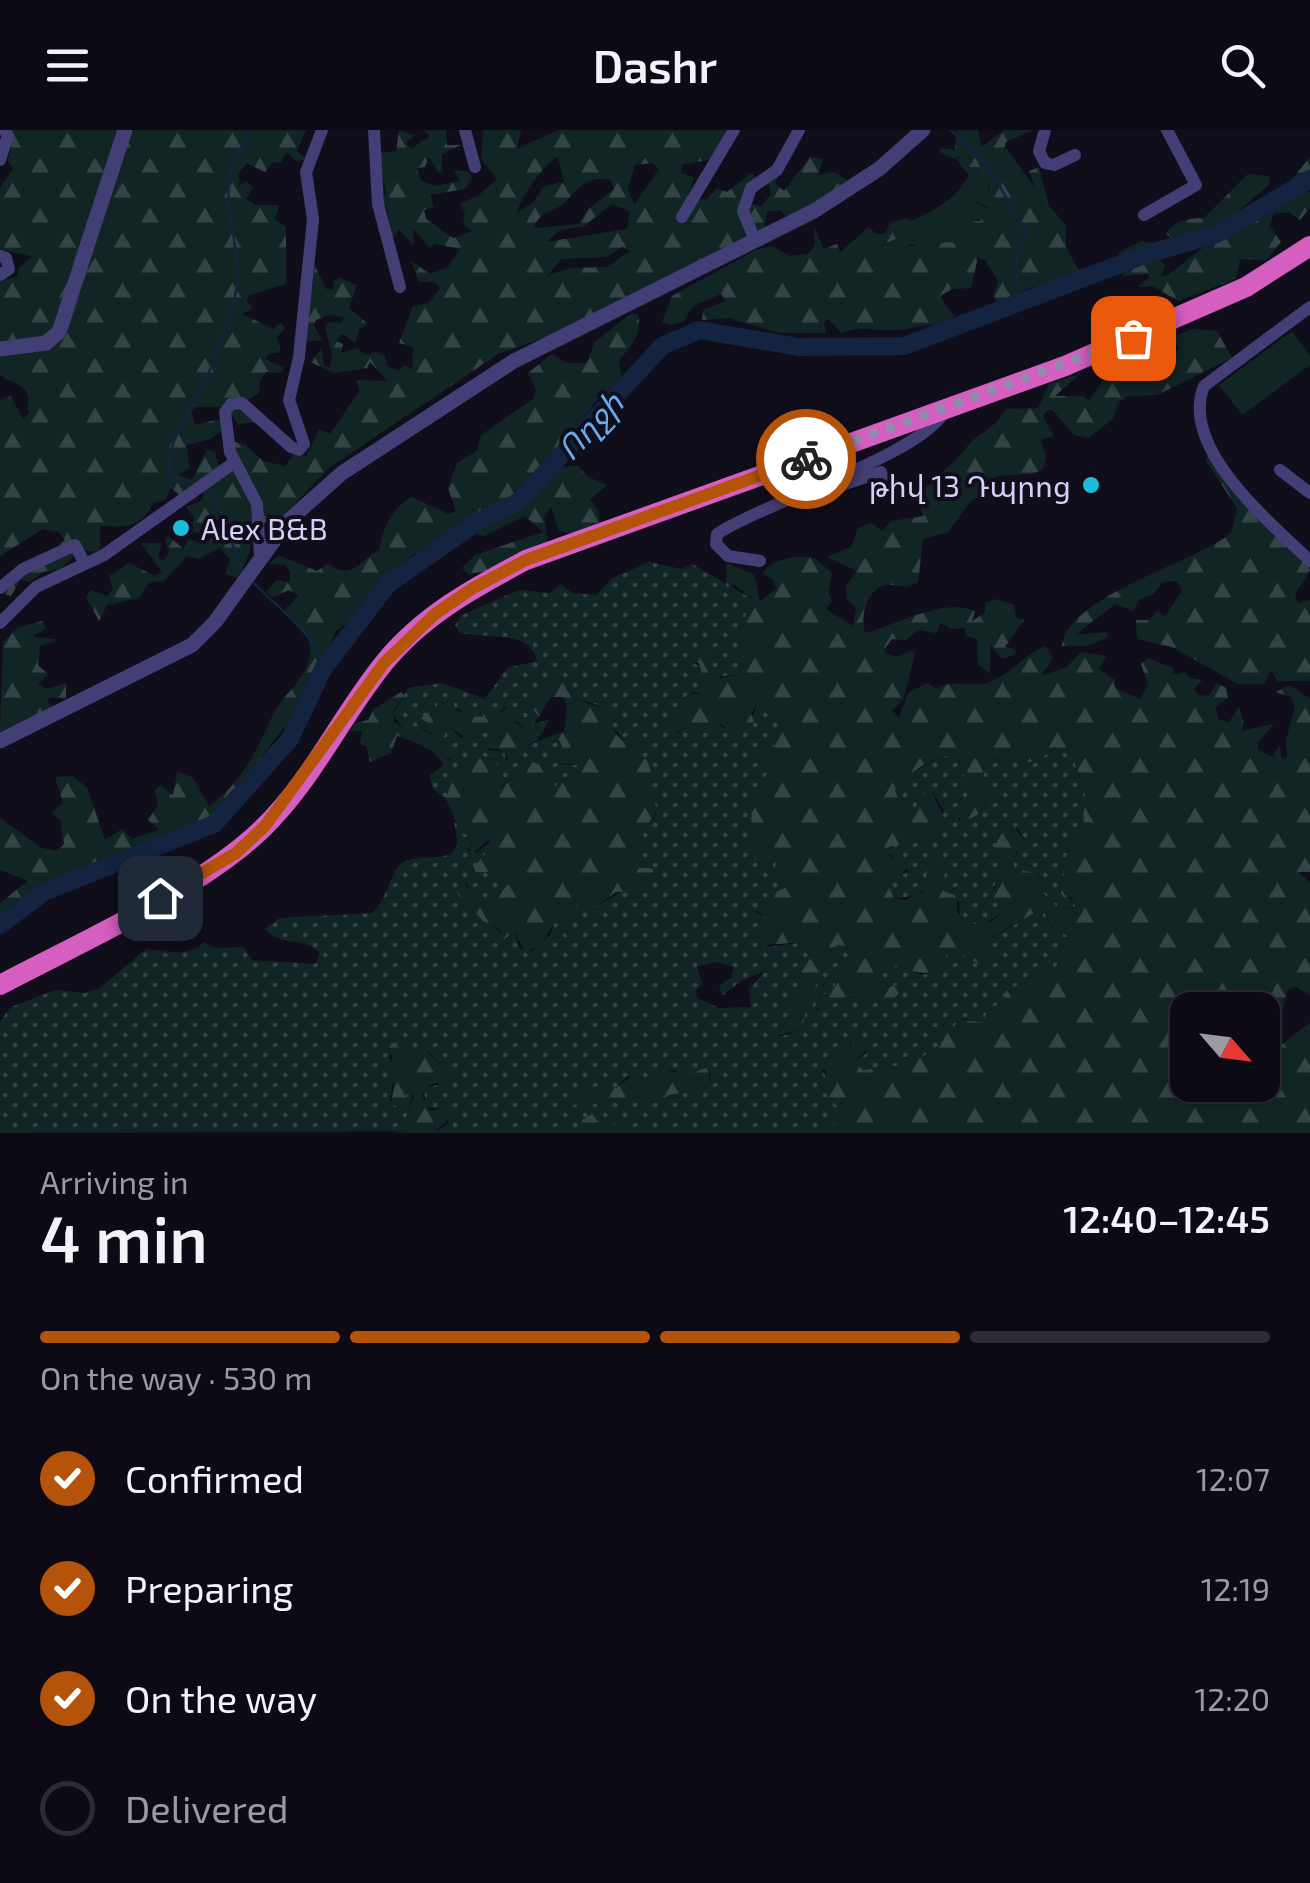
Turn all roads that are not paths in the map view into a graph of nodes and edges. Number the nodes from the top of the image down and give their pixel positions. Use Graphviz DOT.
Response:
graph roads {
  1 [pos="4,130"];
  2 [pos="125,130"];
  3 [pos="322,130"];
  4 [pos="374,130"];
  5 [pos="465,130"];
  6 [pos="734,130"];
  7 [pos="799,130"];
  8 [pos="923,130"];
  9 [pos="1045,130"];
  10 [pos="1166,130"];
  11 [pos="1075,155"];
  12 [pos="0,160"];
  13 [pos="475,167"];
  14 [pos="1144,214"];
  15 [pos="682,217"];
  16 [pos="755,240"];
  17 [pos="1310,246"];
  18 [pos="0,256"];
  19 [pos="0,275"];
  20 [pos="400,287"];
  21 [pos="1310,308"];
  22 [pos="0,349"];
  23 [pos="945,410"];
  24 [pos="236,462"];
  25 [pos="1280,470"];
  26 [pos="829,481"];
  27 [pos="887,491"];
  28 [pos="1310,493"];
  29 [pos="260,558"];
  30 [pos="760,561"];
  31 [pos="1310,561"];
  32 [pos="85,564"];
  33 [pos="0,588"];
  34 [pos="0,623"];
  35 [pos="0,741"];
  36 [pos="0,985"];
  1 -- 12 [label="street"];
  2 -- 22 [label="street"];
  3 -- 24 [label="street"];
  4 -- 20 [label="street"];
  5 -- 13 [label="street"];
  6 -- 15 [label="street"];
  7 -- 16 [label="street"];
  8 -- 16 [label="street"];
  9 -- 11 [label="street"];
  10 -- 14 [label="street"];
  16 -- 29 [label="street"];
  17 -- 23 [label="highway"];
  18 -- 19 [label="street"];
  21 -- 31 [label="street"];
  23 -- 26 [label="street"];
  23 -- 36 [label="highway"];
  24 -- 29 [label="street"];
  24 -- 32 [label="street"];
  25 -- 28 [label="street"];
  26 -- 27 [label="street"];
  26 -- 30 [label="street"];
  29 -- 35 [label="street"];
  32 -- 33 [label="street"];
  32 -- 34 [label="street"];
}
